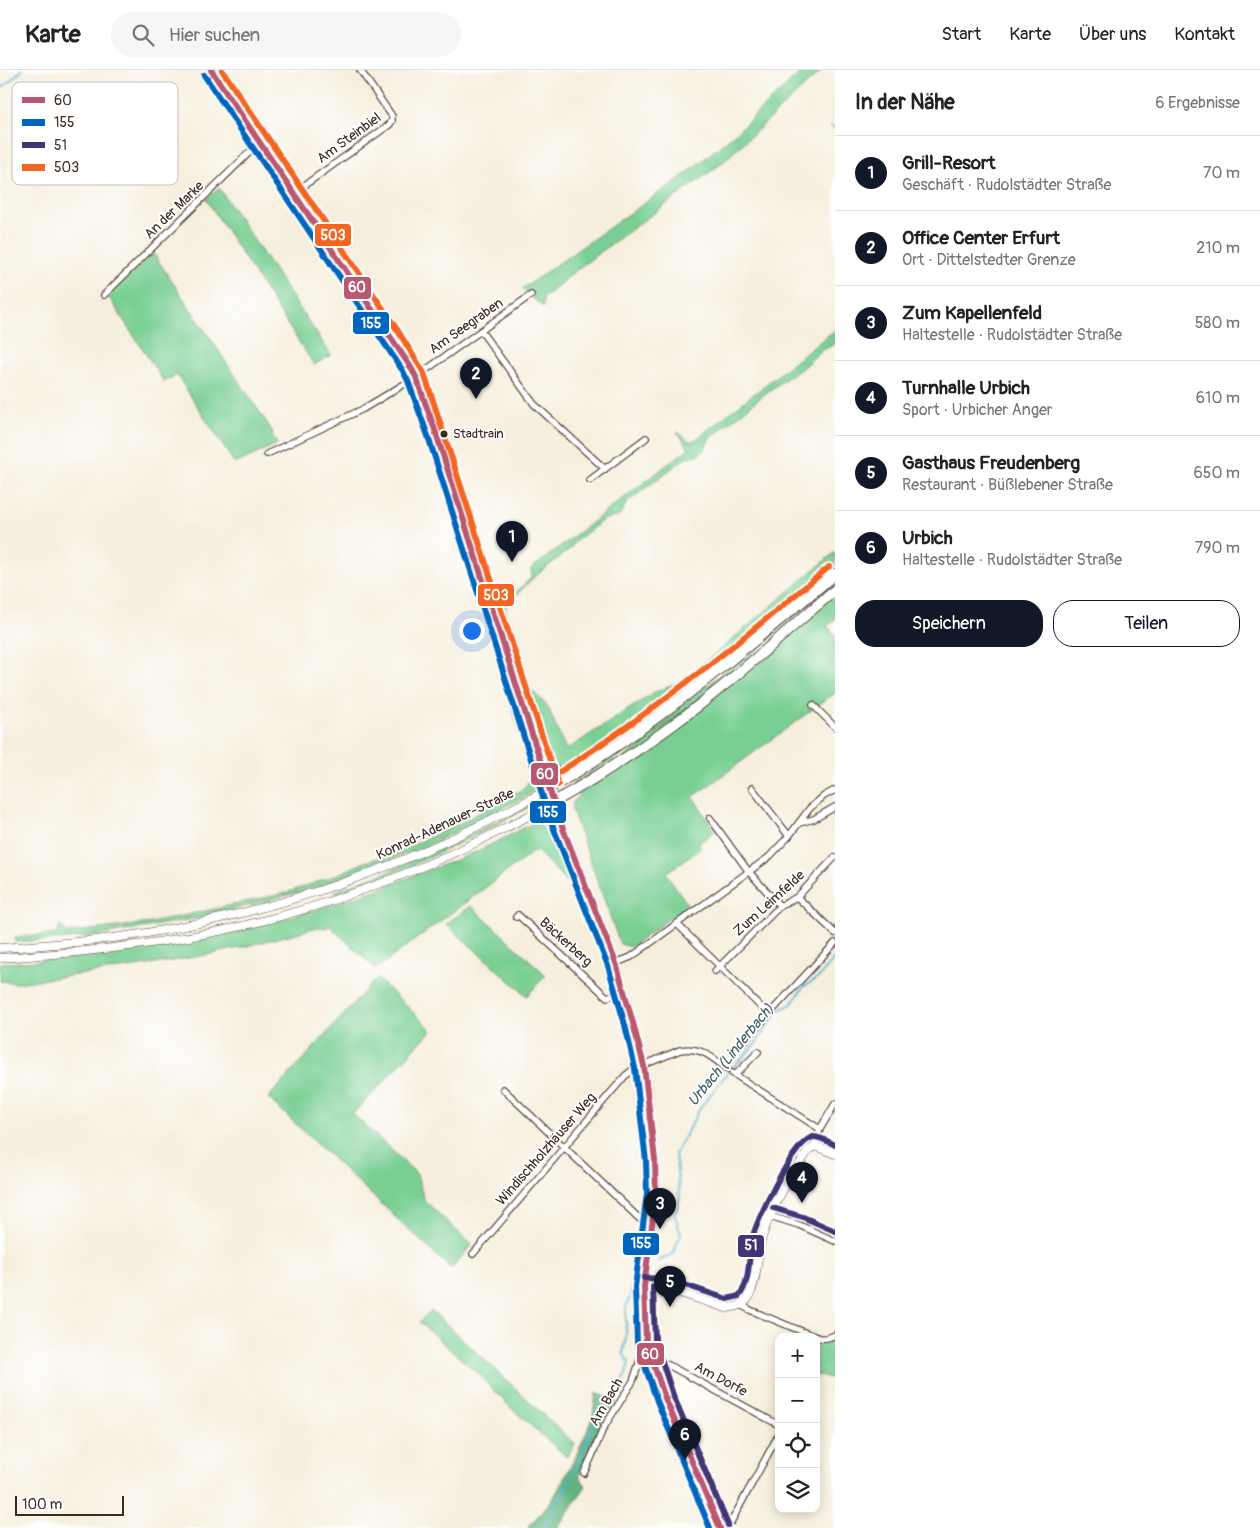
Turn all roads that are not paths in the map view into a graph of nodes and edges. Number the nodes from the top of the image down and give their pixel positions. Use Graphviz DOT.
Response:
graph roads {
  1 [pos="211,70"];
  2 [pos="360,70"];
  3 [pos="260,142"];
  4 [pos="295,192"];
  5 [pos="104,295"];
  6 [pos="530,295"];
  7 [pos="481,331"];
  8 [pos="416,377"];
  9 [pos="646,438"];
  10 [pos="267,454"];
  11 [pos="605,469"];
  12 [pos="590,480"];
  13 [pos="835,574"];
  14 [pos="835,590"];
  15 [pos="813,705"];
  16 [pos="835,727"];
  17 [pos="543,764"];
  18 [pos="572,775"];
  19 [pos="550,788"];
  20 [pos="752,788"];
  21 [pos="835,790"];
  22 [pos="554,802"];
  23 [pos="835,807"];
  24 [pos="531,815"];
  25 [pos="710,818"];
  26 [pos="798,823"];
  27 [pos="562,827"];
  28 [pos="789,836"];
  29 [pos="835,857"];
  30 [pos="749,872"];
  31 [pos="797,897"];
  32 [pos="780,906"];
  33 [pos="516,917"];
  34 [pos="677,924"];
  35 [pos="835,933"];
  36 [pos="835,943"];
  37 [pos="0,948"];
  38 [pos="0,958"];
  39 [pos="616,963"];
  40 [pos="718,969"];
  41 [pos="625,992"];
  42 [pos="768,1014"];
  43 [pos="744,1041"];
  44 [pos="758,1052"];
  45 [pos="644,1066"];
  46 [pos="731,1073"];
  47 [pos="503,1089"];
  48 [pos="835,1104"];
  49 [pos="820,1129"];
  50 [pos="815,1146"];
  51 [pos="564,1148"];
  52 [pos="835,1154"];
  53 [pos="770,1216"];
  54 [pos="652,1225"];
  55 [pos="835,1241"];
  56 [pos="473,1254"];
  57 [pos="644,1286"];
  58 [pos="741,1305"];
  59 [pos="806,1333"];
  60 [pos="835,1335"];
  61 [pos="820,1339"];
  62 [pos="646,1342"];
  63 [pos="651,1359"];
  64 [pos="777,1423"];
  65 [pos="775,1441"];
  66 [pos="584,1473"];
  67 [pos="720,1528"];
  1 -- 3 [label="street"];
  2 -- 4 [label="street, Am Steinbiel"];
  3 -- 4 [label="street"];
  3 -- 5 [label="street, An der Marke"];
  4 -- 8 [label="street"];
  6 -- 7 [label="street, Am Seegraben"];
  7 -- 8 [label="street, Am Seegraben"];
  7 -- 11 [label="street"];
  8 -- 10 [label="street"];
  8 -- 17 [label="street"];
  9 -- 11 [label="street"];
  11 -- 12 [label="street"];
  13 -- 18 [label="highway, Konrad-Adenauer-Straße"];
  14 -- 22 [label="highway, Konrad-Adenauer-Straße"];
  15 -- 16 [label="street"];
  17 -- 18 [label="highway"];
  17 -- 19 [label="street"];
  18 -- 19 [label="highway, Konrad-Adenauer-Straße"];
  19 -- 22 [label="street"];
  19 -- 37 [label="street, Konrad-Adenauer-Straße"];
  20 -- 28 [label="street"];
  21 -- 26 [label="street"];
  22 -- 24 [label="street, Konrad-Adenauer-Straße"];
  22 -- 27 [label="street"];
  23 -- 26 [label="street"];
  24 -- 27 [label="street"];
  24 -- 38 [label="street, Konrad-Adenauer-Straße"];
  25 -- 30 [label="street"];
  26 -- 28 [label="street"];
  27 -- 39 [label="street"];
  28 -- 30 [label="street"];
  29 -- 31 [label="street, Zum Leimfelde"];
  30 -- 32 [label="street"];
  30 -- 34 [label="street"];
  31 -- 32 [label="street, Zum Leimfelde"];
  31 -- 35 [label="street"];
  32 -- 40 [label="street, Zum Leimfelde"];
  33 -- 41 [label="street, Bäckerberg"];
  34 -- 39 [label="street"];
  34 -- 40 [label="street"];
  36 -- 42 [label="street"];
  39 -- 41 [label="street"];
  40 -- 42 [label="street"];
  41 -- 45 [label="street"];
  42 -- 43 [label="street"];
  44 -- 46 [label="street"];
  45 -- 46 [label="street, Windischholzhäuser Weg"];
  45 -- 51 [label="street, Windischholzhäuser Weg"];
  45 -- 54 [label="street"];
  46 -- 49 [label="street, Windischholzhäuser Weg"];
  47 -- 51 [label="street"];
  48 -- 49 [label="street"];
  49 -- 50 [label="street"];
  50 -- 52 [label="street"];
  50 -- 53 [label="street"];
  51 -- 54 [label="street"];
  51 -- 56 [label="street, Windischholzhäuser Weg"];
  53 -- 55 [label="street"];
  53 -- 58 [label="street"];
  54 -- 57 [label="street"];
  57 -- 58 [label="street"];
  57 -- 62 [label="street"];
  58 -- 59 [label="street"];
  60 -- 61 [label="street"];
  62 -- 63 [label="street"];
  62 -- 66 [label="street, Am Bach"];
  63 -- 64 [label="street, Am Dorfe"];
  63 -- 67 [label="street"];
  65 -- 67 [label="street"];
}
